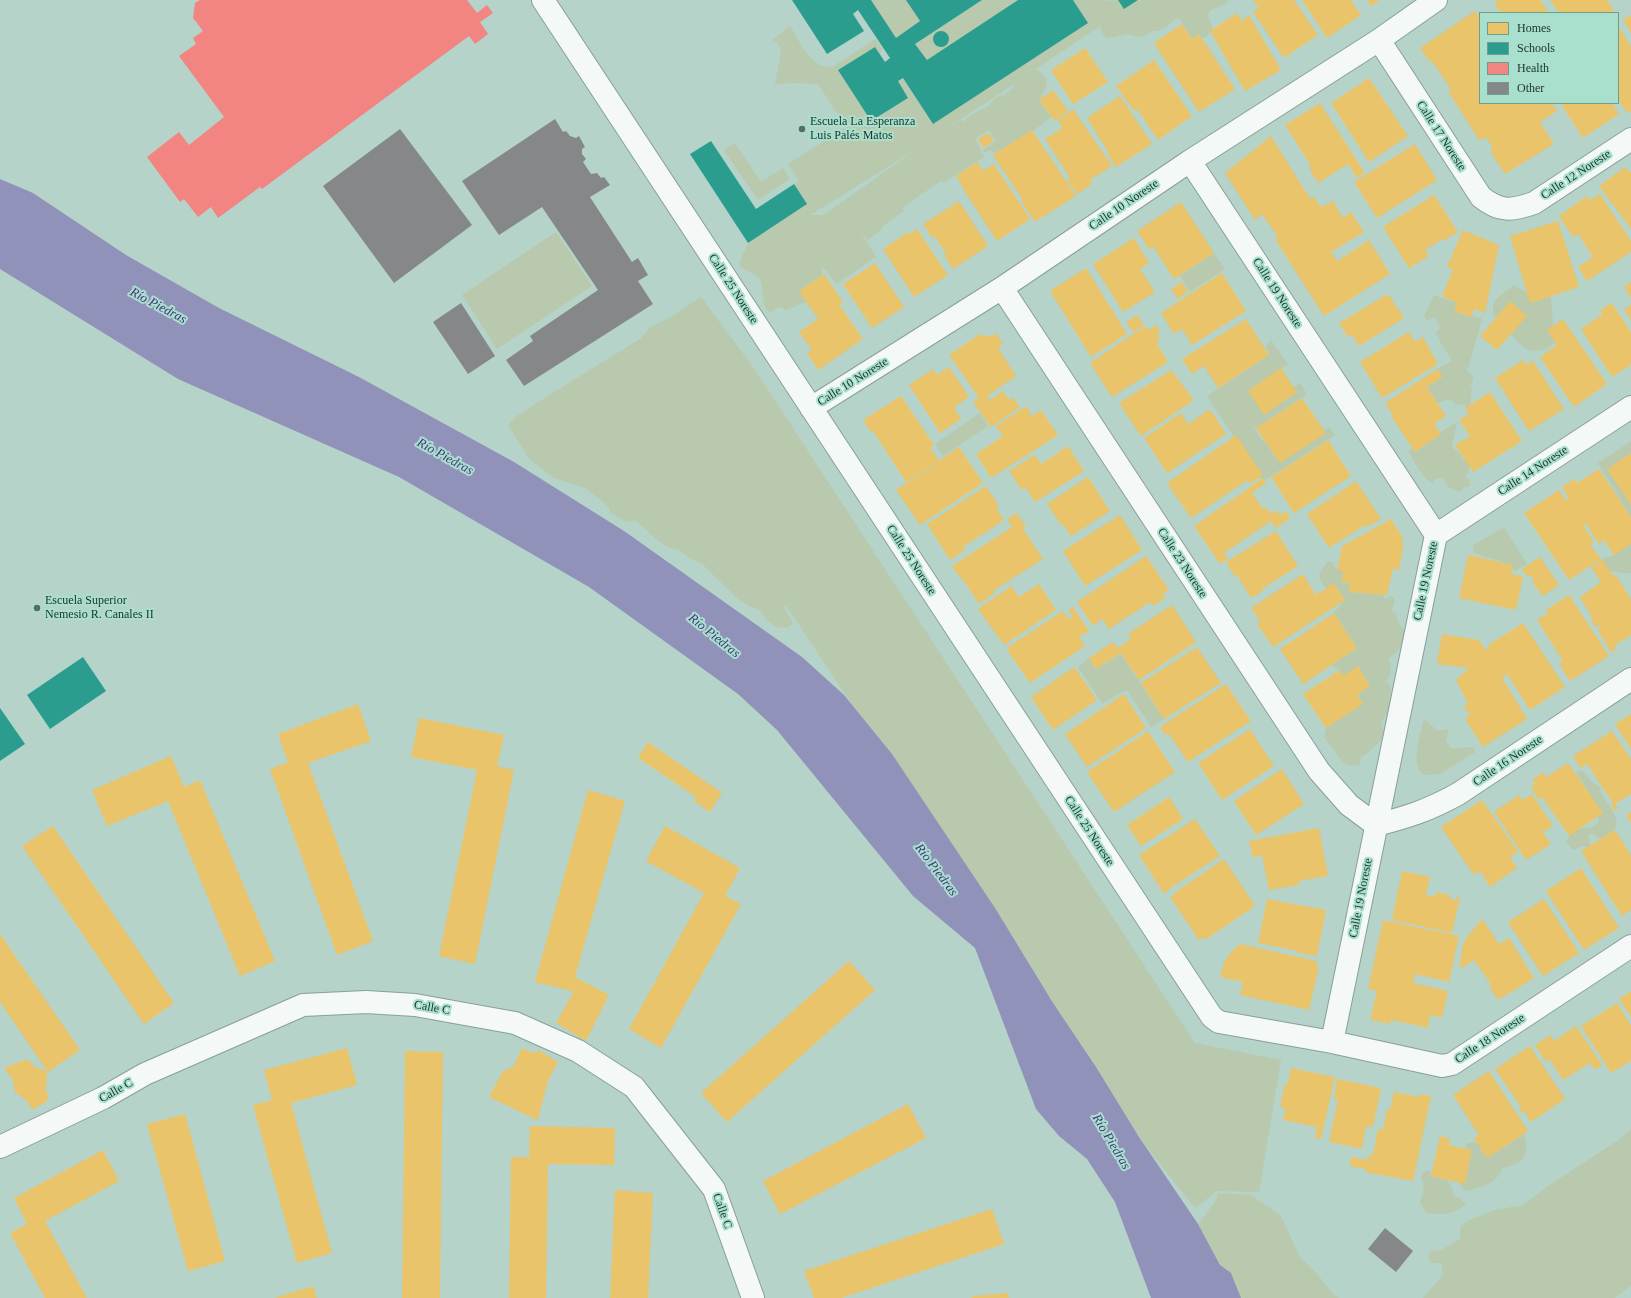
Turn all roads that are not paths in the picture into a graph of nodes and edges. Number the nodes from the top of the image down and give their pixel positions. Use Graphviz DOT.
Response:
graph roads {
  1 [pos="543,0"];
  2 [pos="1436,0"];
  3 [pos="1379,40"];
  4 [pos="1631,139"];
  5 [pos="1190,161"];
  6 [pos="1519,208"];
  7 [pos="1002,288"];
  8 [pos="1631,407"];
  9 [pos="811,408"];
  10 [pos="1436,535"];
  11 [pos="1631,679"];
  12 [pos="1376,825"];
  13 [pos="1631,946"];
  14 [pos="1332,1042"];
  15 [pos="0,1147"];
  16 [pos="754,1298"];
  1 -- 9 [label="street, Calle 25 Noreste"];
  2 -- 3 [label="street, Calle 10 Noreste"];
  3 -- 5 [label="street, Calle 10 Noreste"];
  3 -- 6 [label="street, Calle 17 Noreste"];
  4 -- 6 [label="street, Calle 12 Noreste"];
  5 -- 7 [label="street, Calle 10 Noreste"];
  5 -- 10 [label="street, Calle 19 Noreste"];
  7 -- 9 [label="street, Calle 10 Noreste"];
  7 -- 12 [label="street, Calle 23 Noreste"];
  8 -- 10 [label="street, Calle 14 Noreste"];
  9 -- 14 [label="street, Calle 25 Noreste"];
  10 -- 12 [label="street, Calle 19 Noreste"];
  11 -- 12 [label="street, Calle 16 Noreste"];
  12 -- 14 [label="street, Calle 19 Noreste"];
  13 -- 14 [label="street, Calle 18 Noreste"];
  15 -- 16 [label="street, Calle C"];
}
